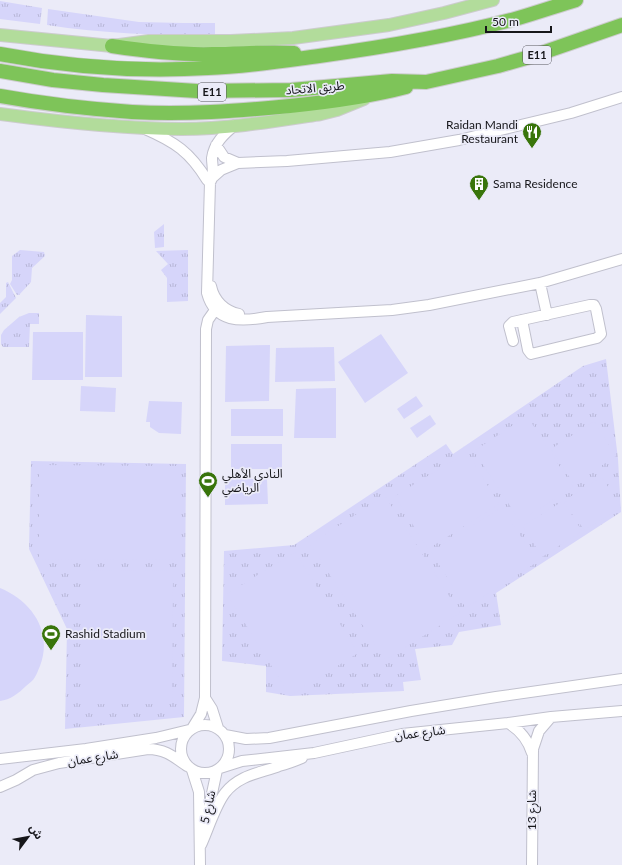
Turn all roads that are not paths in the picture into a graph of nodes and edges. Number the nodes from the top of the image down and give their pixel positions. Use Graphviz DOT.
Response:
graph roads {
  1 [pos="492,0"];
  2 [pos="576,0"];
  3 [pos="622,25"];
  4 [pos="622,31"];
  5 [pos="0,35"];
  6 [pos="593,36"];
  7 [pos="112,46"];
  8 [pos="0,54"];
  9 [pos="322,56"];
  10 [pos="0,71"];
  11 [pos="426,82"];
  12 [pos="0,96"];
  13 [pos="369,96"];
  14 [pos="622,97"];
  15 [pos="0,114"];
  16 [pos="235,125"];
  17 [pos="141,128"];
  18 [pos="216,145"];
  19 [pos="238,164"];
  20 [pos="211,180"];
  21 [pos="622,259"];
  22 [pos="208,262"];
  23 [pos="540,283"];
  24 [pos="215,310"];
  25 [pos="547,315"];
  26 [pos="267,317"];
  27 [pos="522,320"];
  28 [pos="513,342"];
  29 [pos="622,679"];
  30 [pos="205,698"];
  31 [pos="622,711"];
  32 [pos="551,717"];
  33 [pos="508,723"];
  34 [pos="191,728"];
  35 [pos="218,728"];
  36 [pos="225,735"];
  37 [pos="314,753"];
  38 [pos="532,755"];
  39 [pos="0,759"];
  40 [pos="190,768"];
  41 [pos="219,769"];
  42 [pos="0,787"];
  43 [pos="201,845"];
  44 [pos="200,865"];
  45 [pos="532,865"];
  1 -- 7 [label="main road"];
  2 -- 9 [label="highway, E11"];
  3 -- 6 [label="highway, طريق الاتحاد / E11"];
  4 -- 6 [label="highway"];
  5 -- 7 [label="main road"];
  6 -- 11 [label="highway, طريق الاتحاد / E11"];
  7 -- 9 [label="highway"];
  8 -- 9 [label="highway, E11"];
  10 -- 11 [label="highway, طريق الاتحاد / E11"];
  11 -- 13 [label="highway"];
  12 -- 13 [label="highway"];
  13 -- 16 [label="main road"];
  14 -- 19 [label="street"];
  15 -- 17 [label="main road"];
  16 -- 17 [label="main road"];
  16 -- 18 [label="street"];
  17 -- 20 [label="street"];
  18 -- 19 [label="street"];
  18 -- 20 [label="street"];
  19 -- 20 [label="street"];
  20 -- 22 [label="street"];
  21 -- 23 [label="street"];
  22 -- 24 [label="street"];
  22 -- 26 [label="street"];
  23 -- 25 [label="street"];
  23 -- 26 [label="street"];
  24 -- 26 [label="street"];
  24 -- 30 [label="street"];
  25 -- 27 [label="street"];
  25 -- 27 [label="street"];
  27 -- 28 [label="street"];
  29 -- 36 [label="street, شارع عمان"];
  30 -- 34 [label="street"];
  30 -- 35 [label="street"];
  31 -- 32 [label="street, شارع عمان"];
  32 -- 33 [label="street, شارع عمان"];
  32 -- 38 [label="street, شارع 13"];
  33 -- 37 [label="street, شارع عمان"];
  33 -- 38 [label="street, شارع 13"];
  34 -- 35 [label="street"];
  34 -- 39 [label="street, شارع عمان"];
  34 -- 40 [label="street"];
  35 -- 36 [label="street"];
  36 -- 41 [label="street"];
  37 -- 41 [label="street, شارع عمان"];
  37 -- 43 [label="street"];
  38 -- 45 [label="street, شارع 13"];
  40 -- 41 [label="street"];
  40 -- 42 [label="street, شارع عمان"];
  40 -- 43 [label="street, شارع 5"];
  41 -- 43 [label="street, شارع 5"];
  43 -- 44 [label="street, شارع 5"];
}
